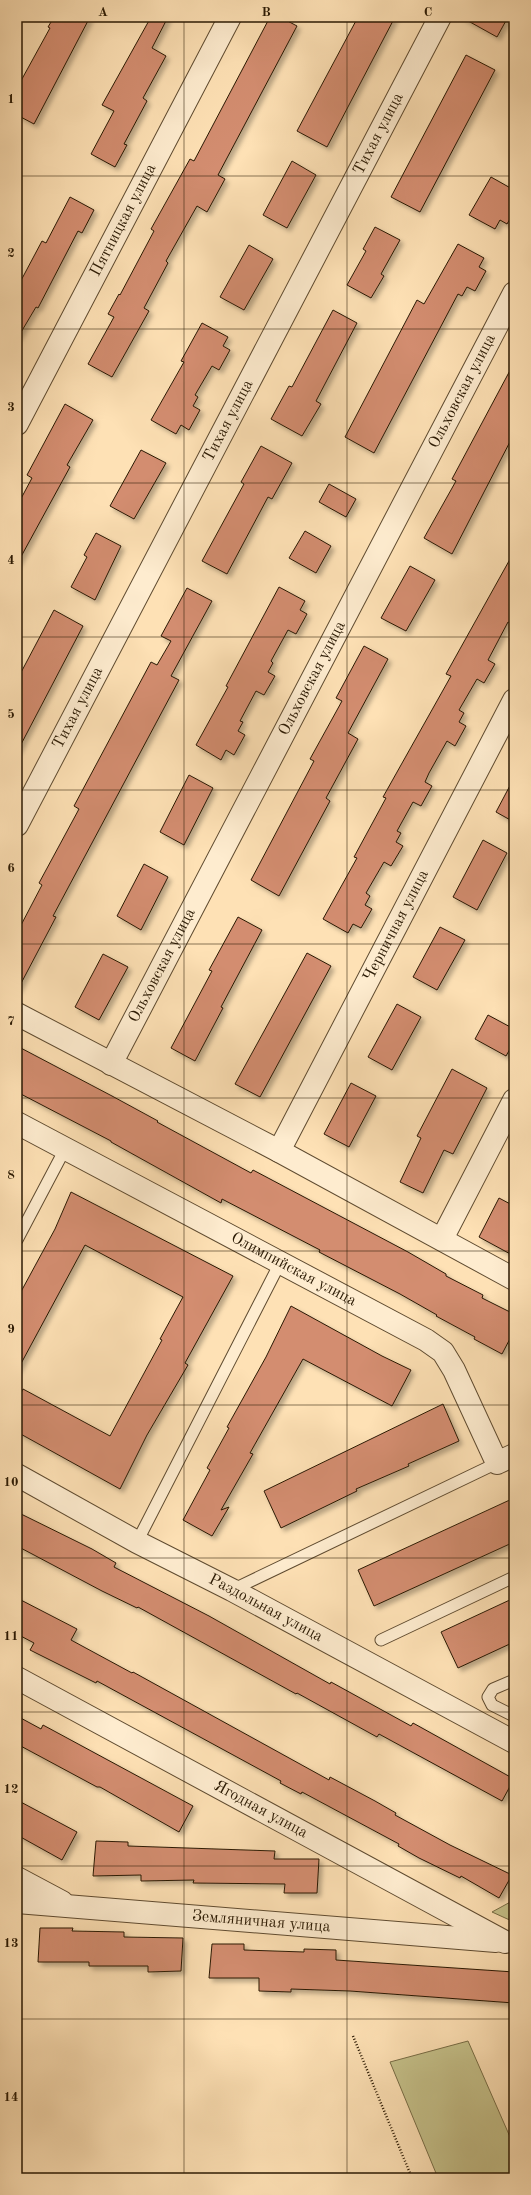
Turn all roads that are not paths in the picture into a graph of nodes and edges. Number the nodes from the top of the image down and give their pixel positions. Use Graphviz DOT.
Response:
graph roads {
  1 [pos="230,17"];
  2 [pos="440,17"];
  3 [pos="514,294"];
  4 [pos="17,424"];
  5 [pos="514,700"];
  6 [pos="17,824"];
  7 [pos="17,1014"];
  8 [pos="111,1064"];
  9 [pos="514,1100"];
  10 [pos="17,1123"];
  11 [pos="65,1149"];
  12 [pos="279,1151"];
  13 [pos="442,1239"];
  14 [pos="17,1240"];
  15 [pos="280,1263"];
  16 [pos="514,1278"];
  17 [pos="506,1459"];
  18 [pos="17,1475"];
  19 [pos="137,1542"];
  20 [pos="514,1577"];
  21 [pos="232,1590"];
  22 [pos="381,1640"];
  23 [pos="17,1678"];
  24 [pos="514,1680"];
  25 [pos="514,1716"];
  26 [pos="514,1742"];
  27 [pos="17,1878"];
  28 [pos="17,1902"];
  29 [pos="69,1906"];
  30 [pos="510,1942"];
  1 -- 4 [label="street, Пятницкая улица"];
  2 -- 6 [label="street, Тихая улица"];
  3 -- 8 [label="street, Ольховская улица"];
  5 -- 12 [label="street, Черничная улица"];
  7 -- 8 [label="street"];
  8 -- 12 [label="street"];
  9 -- 13 [label="street"];
  10 -- 11 [label="street, Олимпийская улица"];
  11 -- 14 [label="lane"];
  11 -- 15 [label="street, Олимпийская улица"];
  12 -- 13 [label="street"];
  13 -- 16 [label="street"];
  15 -- 17 [label="street, Олимпийская улица"];
  15 -- 19 [label="lane"];
  17 -- 21 [label="lane"];
  18 -- 19 [label="street, Раздольная улица"];
  19 -- 21 [label="street, Раздольная улица"];
  20 -- 22 [label="lane"];
  21 -- 26 [label="street, Раздольная улица"];
  23 -- 30 [label="street, Ягодная улица"];
  24 -- 25 [label="lane"];
  27 -- 29 [label="street"];
  28 -- 29 [label="street, Земляничная улица"];
  29 -- 30 [label="street, Земляничная улица"];
}
